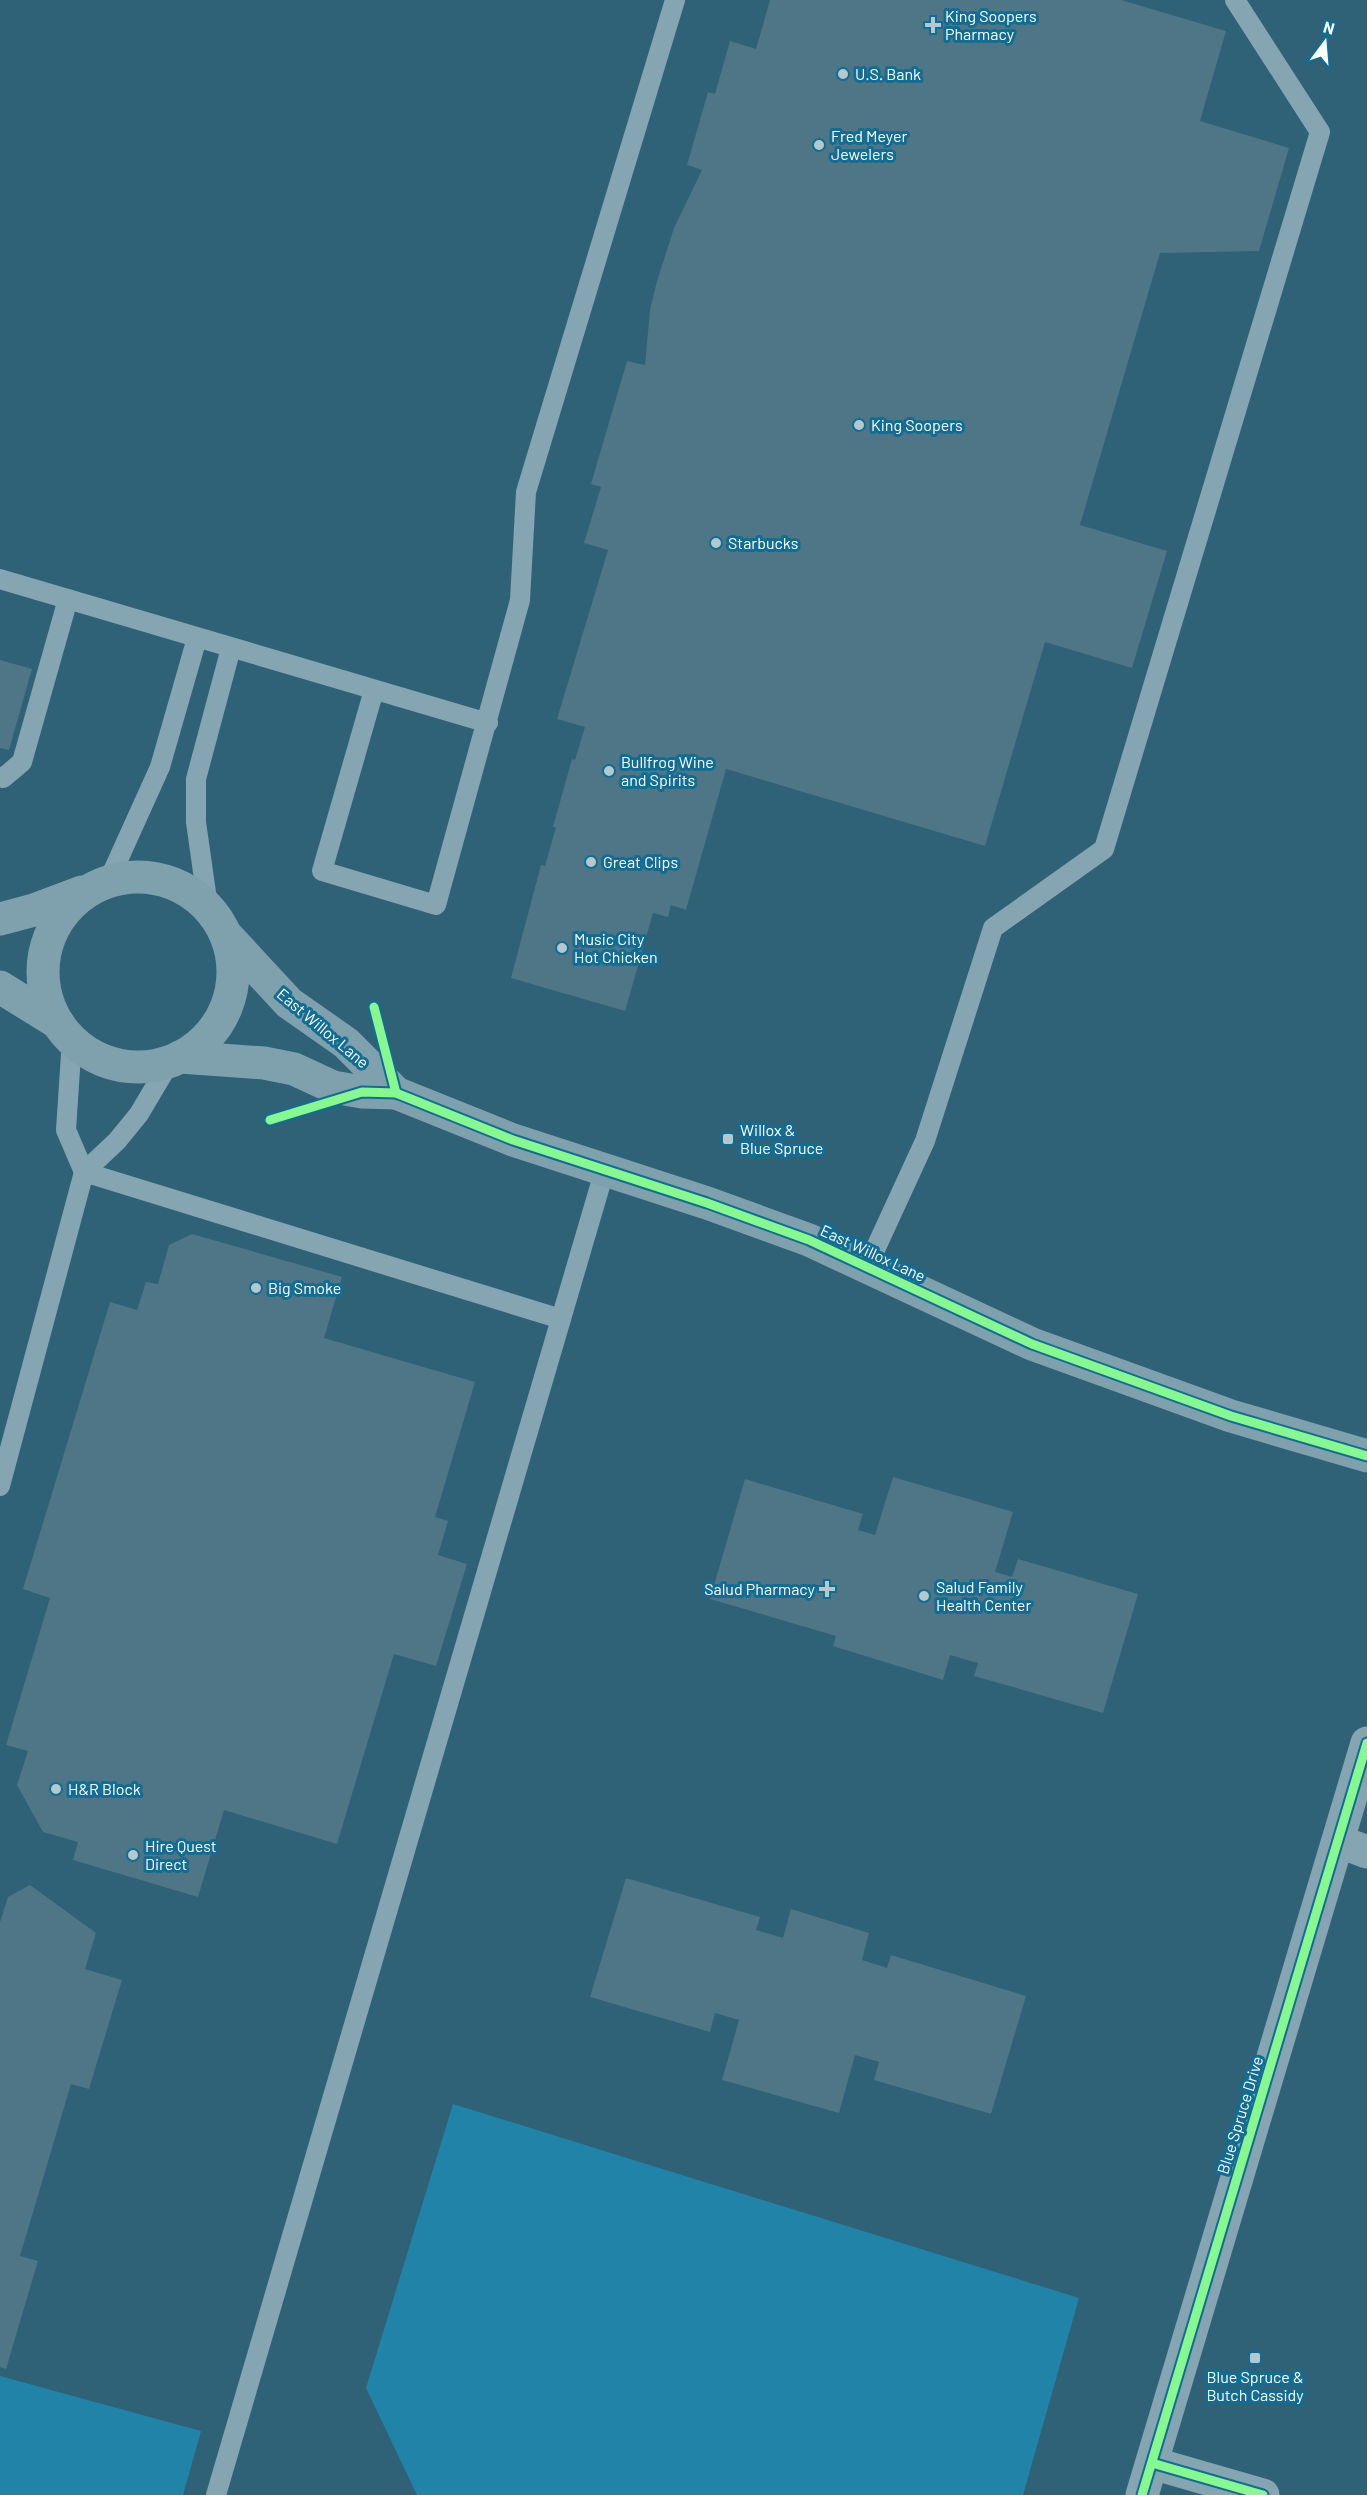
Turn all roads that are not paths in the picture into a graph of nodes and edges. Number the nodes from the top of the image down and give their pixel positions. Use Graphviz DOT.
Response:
graph roads {
  1 [pos="675,0"];
  2 [pos="1234,0"];
  3 [pos="0,579"];
  4 [pos="68,600"];
  5 [pos="197,638"];
  6 [pos="231,648"];
  7 [pos="374,690"];
  8 [pos="488,723"];
  9 [pos="0,777"];
  10 [pos="99,886"];
  11 [pos="208,907"];
  12 [pos="0,919"];
  13 [pos="226,935"];
  14 [pos="0,987"];
  15 [pos="65,1031"];
  16 [pos="175,1059"];
  17 [pos="396,1093"];
  18 [pos="605,1169"];
  19 [pos="84,1172"];
  20 [pos="867,1267"];
  21 [pos="561,1319"];
  22 [pos="1367,1456"];
  23 [pos="0,1486"];
  24 [pos="1367,1743"];
  25 [pos="1352,1846"];
  26 [pos="1152,2463"];
  27 [pos="216,2495"];
  28 [pos="1142,2495"];
  29 [pos="1263,2495"];
  1 -- 8 [label="lane"];
  2 -- 20 [label="lane"];
  3 -- 4 [label="lane"];
  4 -- 5 [label="lane"];
  4 -- 9 [label="lane"];
  5 -- 6 [label="lane"];
  5 -- 10 [label="lane"];
  6 -- 7 [label="lane"];
  6 -- 11 [label="lane"];
  7 -- 8 [label="lane"];
  7 -- 8 [label="lane"];
  10 -- 11 [label="main road"];
  10 -- 12 [label="main road"];
  10 -- 15 [label="main road"];
  11 -- 13 [label="main road"];
  13 -- 16 [label="main road"];
  13 -- 17 [label="main road, East Willox Lane"];
  14 -- 15 [label="main road"];
  15 -- 16 [label="main road"];
  15 -- 19 [label="lane"];
  16 -- 17 [label="main road, East Willox Lane"];
  16 -- 19 [label="lane"];
  17 -- 18 [label="main road, East Willox Lane"];
  18 -- 20 [label="main road, East Willox Lane"];
  18 -- 21 [label="lane"];
  19 -- 21 [label="lane"];
  19 -- 23 [label="lane"];
  20 -- 22 [label="main road, East Willox Lane"];
  21 -- 27 [label="lane"];
  24 -- 25 [label="street, Blue Spruce Drive"];
  25 -- 26 [label="street, Blue Spruce Drive"];
  26 -- 28 [label="street, Blue Spruce Drive"];
  26 -- 29 [label="street"];
}
